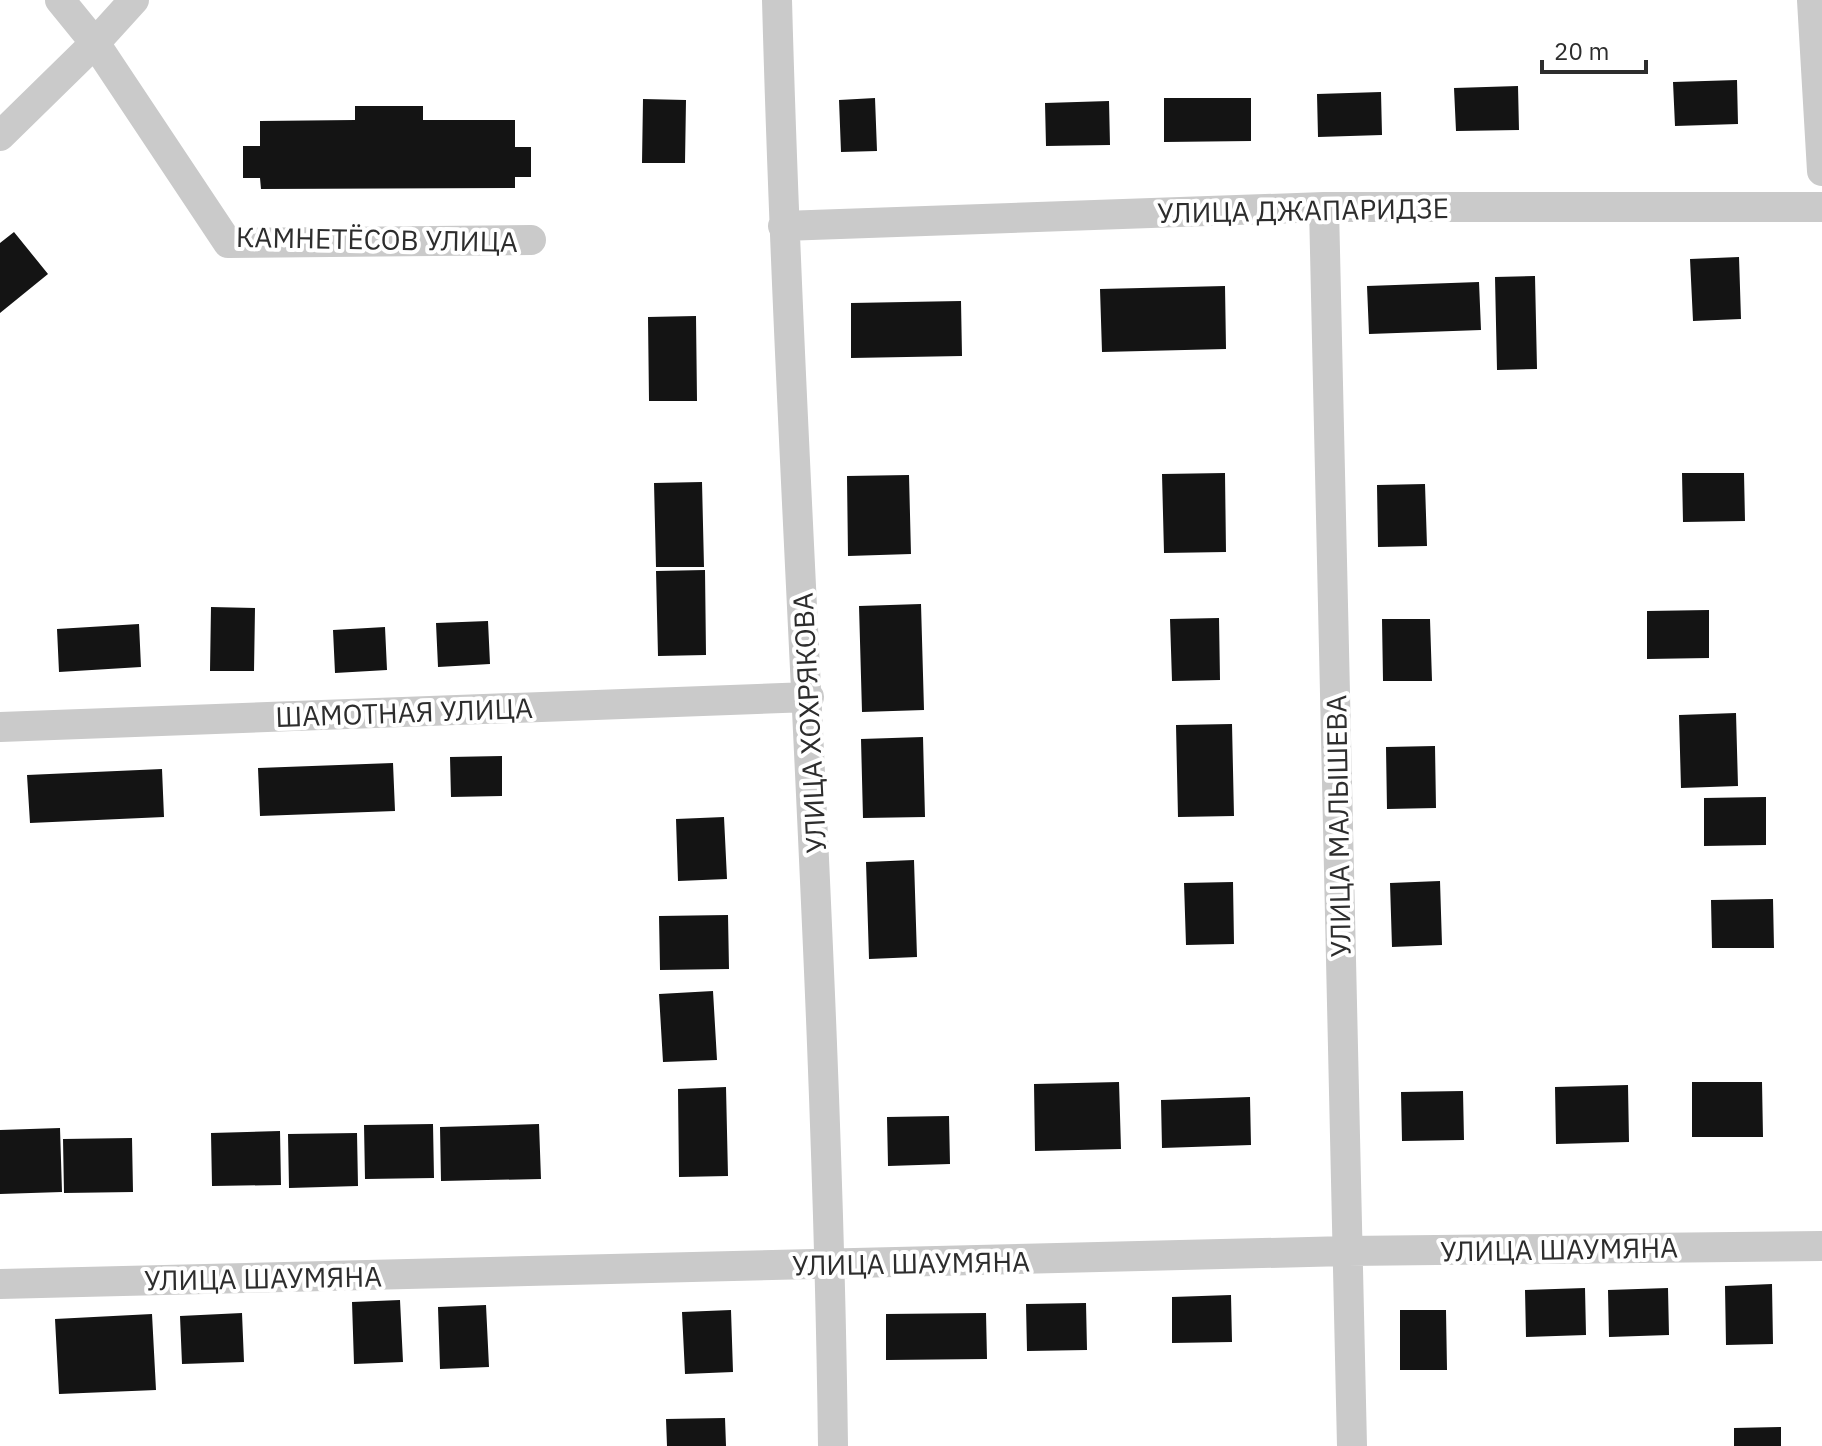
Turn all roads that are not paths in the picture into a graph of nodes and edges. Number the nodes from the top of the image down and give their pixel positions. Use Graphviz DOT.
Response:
graph roads {
  1 [pos="60,0"];
  2 [pos="134,0"];
  3 [pos="777,0"];
  4 [pos="1812,0"];
  5 [pos="95,43"];
  6 [pos="0,136"];
  7 [pos="1822,171"];
  8 [pos="1324,207"];
  9 [pos="1822,207"];
  10 [pos="783,226"];
  11 [pos="531,240"];
  12 [pos="809,697"];
  13 [pos="0,727"];
  14 [pos="1822,1246"];
  15 [pos="1347,1251"];
  16 [pos="831,1265"];
  17 [pos="0,1284"];
  18 [pos="833,1446"];
  19 [pos="1352,1446"];
  1 -- 5 [label="street, КАМНЕТЁСОВ УЛИЦА"];
  2 -- 5 [label="street"];
  3 -- 10 [label="street, УЛИЦА ХОХРЯКОВА"];
  4 -- 7 [label="street"];
  5 -- 6 [label="street"];
  5 -- 11 [label="street, КАМНЕТЁСОВ УЛИЦА"];
  8 -- 9 [label="street, УЛИЦА ДЖАПАРИДЗЕ"];
  8 -- 10 [label="street, УЛИЦА ДЖАПАРИДЗЕ"];
  8 -- 15 [label="street, УЛИЦА МАЛЫШЕВА"];
  10 -- 12 [label="street, УЛИЦА ХОХРЯКОВА"];
  12 -- 13 [label="street, ШАМОТНАЯ УЛИЦА"];
  12 -- 16 [label="street, УЛИЦА ХОХРЯКОВА"];
  14 -- 15 [label="street, УЛИЦА ШАУМЯНА"];
  15 -- 16 [label="street, УЛИЦА ШАУМЯНА"];
  15 -- 19 [label="street, УЛИЦА МАЛЫШЕВА"];
  16 -- 17 [label="street, УЛИЦА ШАУМЯНА"];
  16 -- 18 [label="street, УЛИЦА ХОХРЯКОВА"];
}
